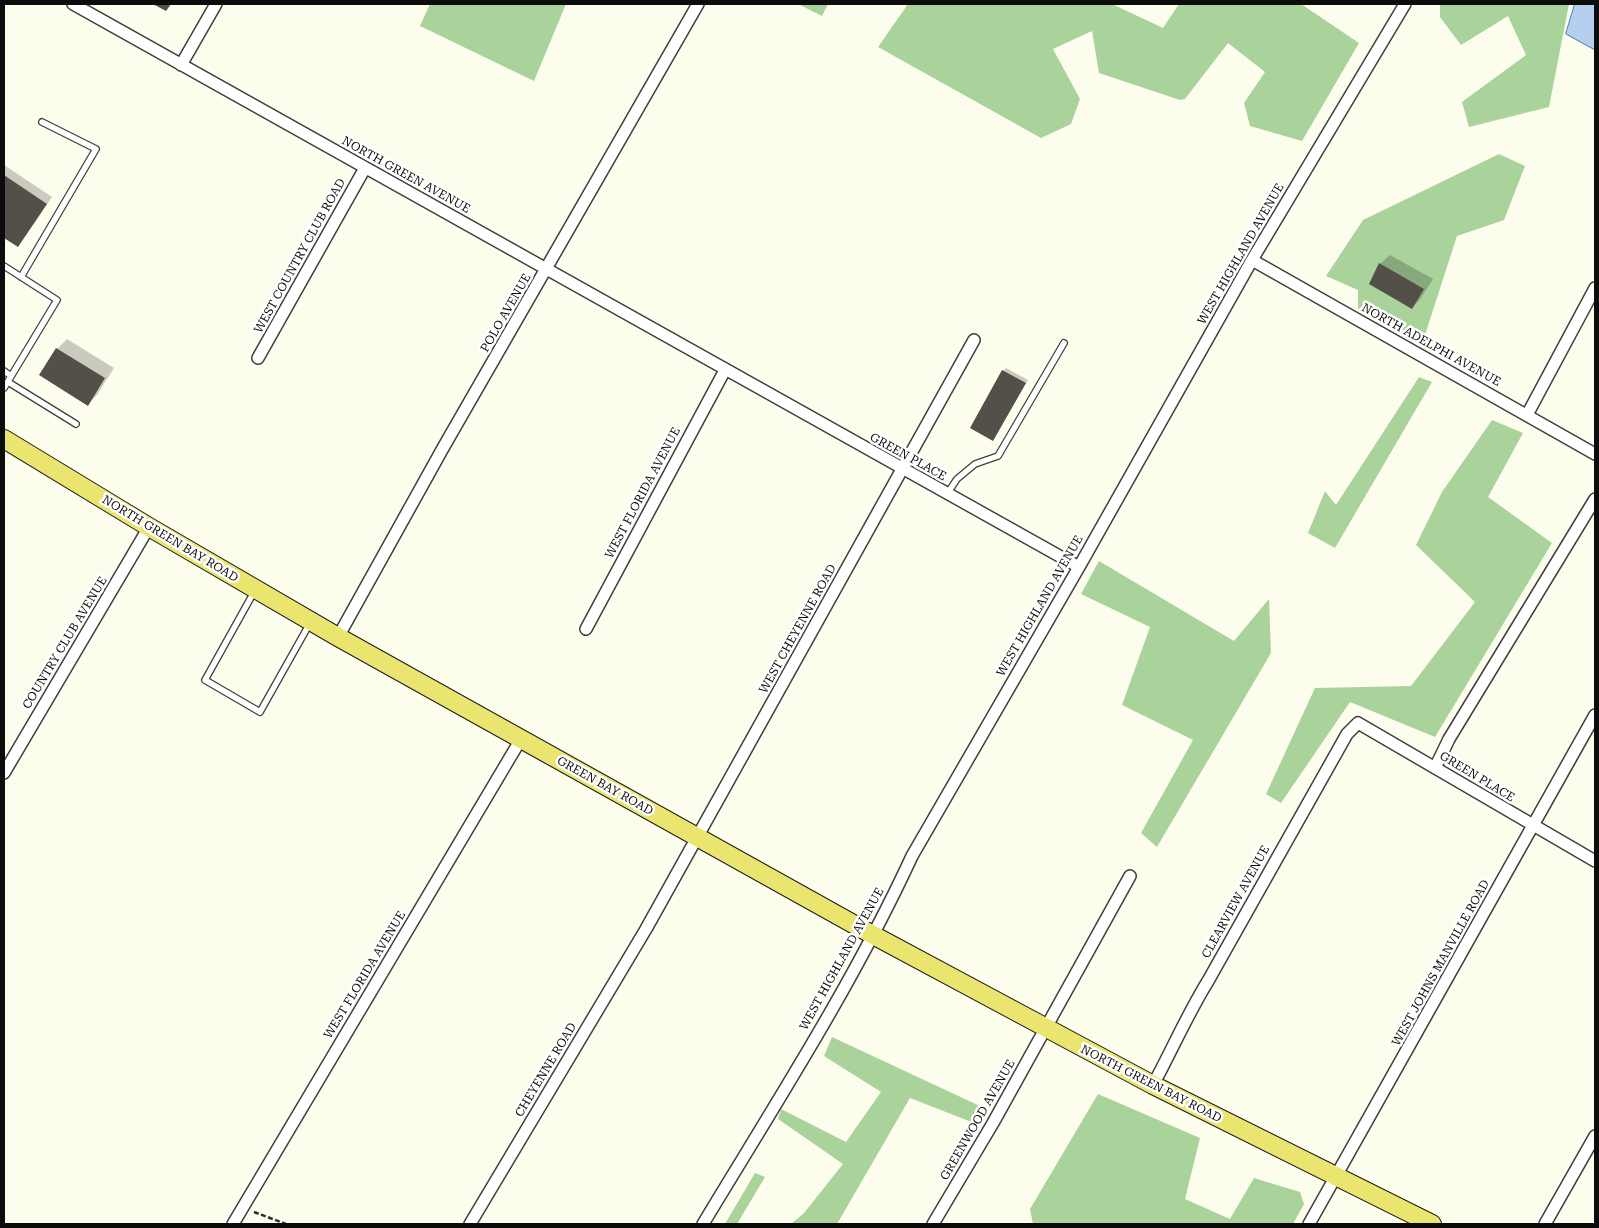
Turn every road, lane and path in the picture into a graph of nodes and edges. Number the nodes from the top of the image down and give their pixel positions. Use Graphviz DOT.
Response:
graph roads {
  1 [pos="73,4"];
  2 [pos="216,4"];
  3 [pos="698,4"];
  4 [pos="1405,4"];
  5 [pos="181,65"];
  6 [pos="42,122"];
  7 [pos="365,168"];
  8 [pos="1252,260"];
  9 [pos="4,266"];
  10 [pos="547,270"];
  11 [pos="20,277"];
  12 [pos="1595,288"];
  13 [pos="974,340"];
  14 [pos="1064,343"];
  15 [pos="258,358"];
  16 [pos="725,370"];
  17 [pos="4,372"];
  18 [pos="10,379"];
  19 [pos="4,388"];
  20 [pos="1527,415"];
  21 [pos="76,424"];
  22 [pos="4,439"];
  23 [pos="1595,454"];
  24 [pos="902,470"];
  25 [pos="947,494"];
  26 [pos="1595,499"];
  27 [pos="148,527"];
  28 [pos="1078,567"];
  29 [pos="255,590"];
  30 [pos="311,622"];
  31 [pos="586,629"];
  32 [pos="338,637"];
  33 [pos="1595,716"];
  34 [pos="1347,734"];
  35 [pos="521,739"];
  36 [pos="1435,768"];
  37 [pos="4,773"];
  38 [pos="1534,826"];
  39 [pos="698,838"];
  40 [pos="1595,861"];
  41 [pos="1130,876"];
  42 [pos="646,929"];
  43 [pos="873,935"];
  44 [pos="1046,1030"];
  45 [pos="1153,1085"];
  46 [pos="1595,1136"];
  47 [pos="1336,1177"];
  48 [pos="243,1209"];
  49 [pos="233,1224"];
  50 [pos="286,1224"];
  51 [pos="470,1224"];
  52 [pos="703,1224"];
  53 [pos="933,1224"];
  54 [pos="1309,1224"];
  55 [pos="1432,1224"];
  56 [pos="1545,1224"];
  1 -- 5 [label="street, NORTH GREEN AVENUE"];
  2 -- 5 [label="street"];
  3 -- 10 [label="street, POLO AVENUE"];
  4 -- 8 [label="street, WEST HIGHLAND AVENUE"];
  5 -- 7 [label="street, NORTH GREEN AVENUE"];
  6 -- 11 [label="lane"];
  7 -- 10 [label="street, NORTH GREEN AVENUE"];
  7 -- 15 [label="street, WEST COUNTRY CLUB ROAD"];
  8 -- 20 [label="street, NORTH ADELPHI AVENUE"];
  8 -- 28 [label="street, WEST HIGHLAND AVENUE"];
  9 -- 11 [label="lane"];
  10 -- 16 [label="street, NORTH GREEN AVENUE"];
  10 -- 32 [label="street, POLO AVENUE"];
  11 -- 18 [label="lane"];
  12 -- 20 [label="street"];
  13 -- 24 [label="street, WEST CHEYENNE ROAD"];
  14 -- 25 [label="lane"];
  16 -- 24 [label="street, GREEN PLACE"];
  16 -- 31 [label="street, WEST FLORIDA AVENUE"];
  17 -- 18 [label="lane"];
  18 -- 19 [label="lane"];
  18 -- 21 [label="lane"];
  20 -- 23 [label="street, NORTH ADELPHI AVENUE"];
  22 -- 27 [label="main road, NORTH GREEN BAY ROAD"];
  24 -- 25 [label="street, GREEN PLACE"];
  24 -- 39 [label="street, WEST CHEYENNE ROAD"];
  25 -- 28 [label="street, GREEN PLACE"];
  26 -- 36 [label="street"];
  27 -- 29 [label="main road, NORTH GREEN BAY ROAD"];
  27 -- 37 [label="street, COUNTRY CLUB AVENUE"];
  28 -- 43 [label="street, WEST HIGHLAND AVENUE"];
  29 -- 30 [label="main road, NORTH GREEN BAY ROAD"];
  29 -- 30 [label="lane"];
  30 -- 32 [label="main road, NORTH GREEN BAY ROAD"];
  32 -- 35 [label="main road, GREEN BAY ROAD"];
  33 -- 38 [label="street, WEST JOHNS MANVILLE ROAD"];
  34 -- 36 [label="street, GREEN PLACE"];
  34 -- 45 [label="street, CLEARVIEW AVENUE"];
  35 -- 39 [label="main road, GREEN BAY ROAD"];
  35 -- 48 [label="street, WEST FLORIDA AVENUE"];
  36 -- 38 [label="street, GREEN PLACE"];
  38 -- 40 [label="street, GREEN PLACE"];
  38 -- 47 [label="street, WEST JOHNS MANVILLE ROAD"];
  39 -- 42 [label="street, WEST CHEYENNE ROAD"];
  39 -- 43 [label="main road, GREEN BAY ROAD"];
  41 -- 44 [label="street, GREENWOOD AVENUE"];
  42 -- 51 [label="street, CHEYENNE ROAD"];
  43 -- 44 [label="main road, NORTH GREEN BAY ROAD"];
  43 -- 52 [label="street, WEST HIGHLAND AVENUE"];
  44 -- 45 [label="main road, NORTH GREEN BAY ROAD"];
  44 -- 53 [label="street, GREENWOOD AVENUE"];
  45 -- 47 [label="main road, NORTH GREEN BAY ROAD"];
  46 -- 56 [label="street"];
  47 -- 54 [label="street, WEST JOHNS MANVILLE ROAD"];
  47 -- 55 [label="main road, NORTH GREEN BAY ROAD"];
  48 -- 49 [label="street, WEST FLORIDA AVENUE"];
  48 -- 50 [label="path"];
}
